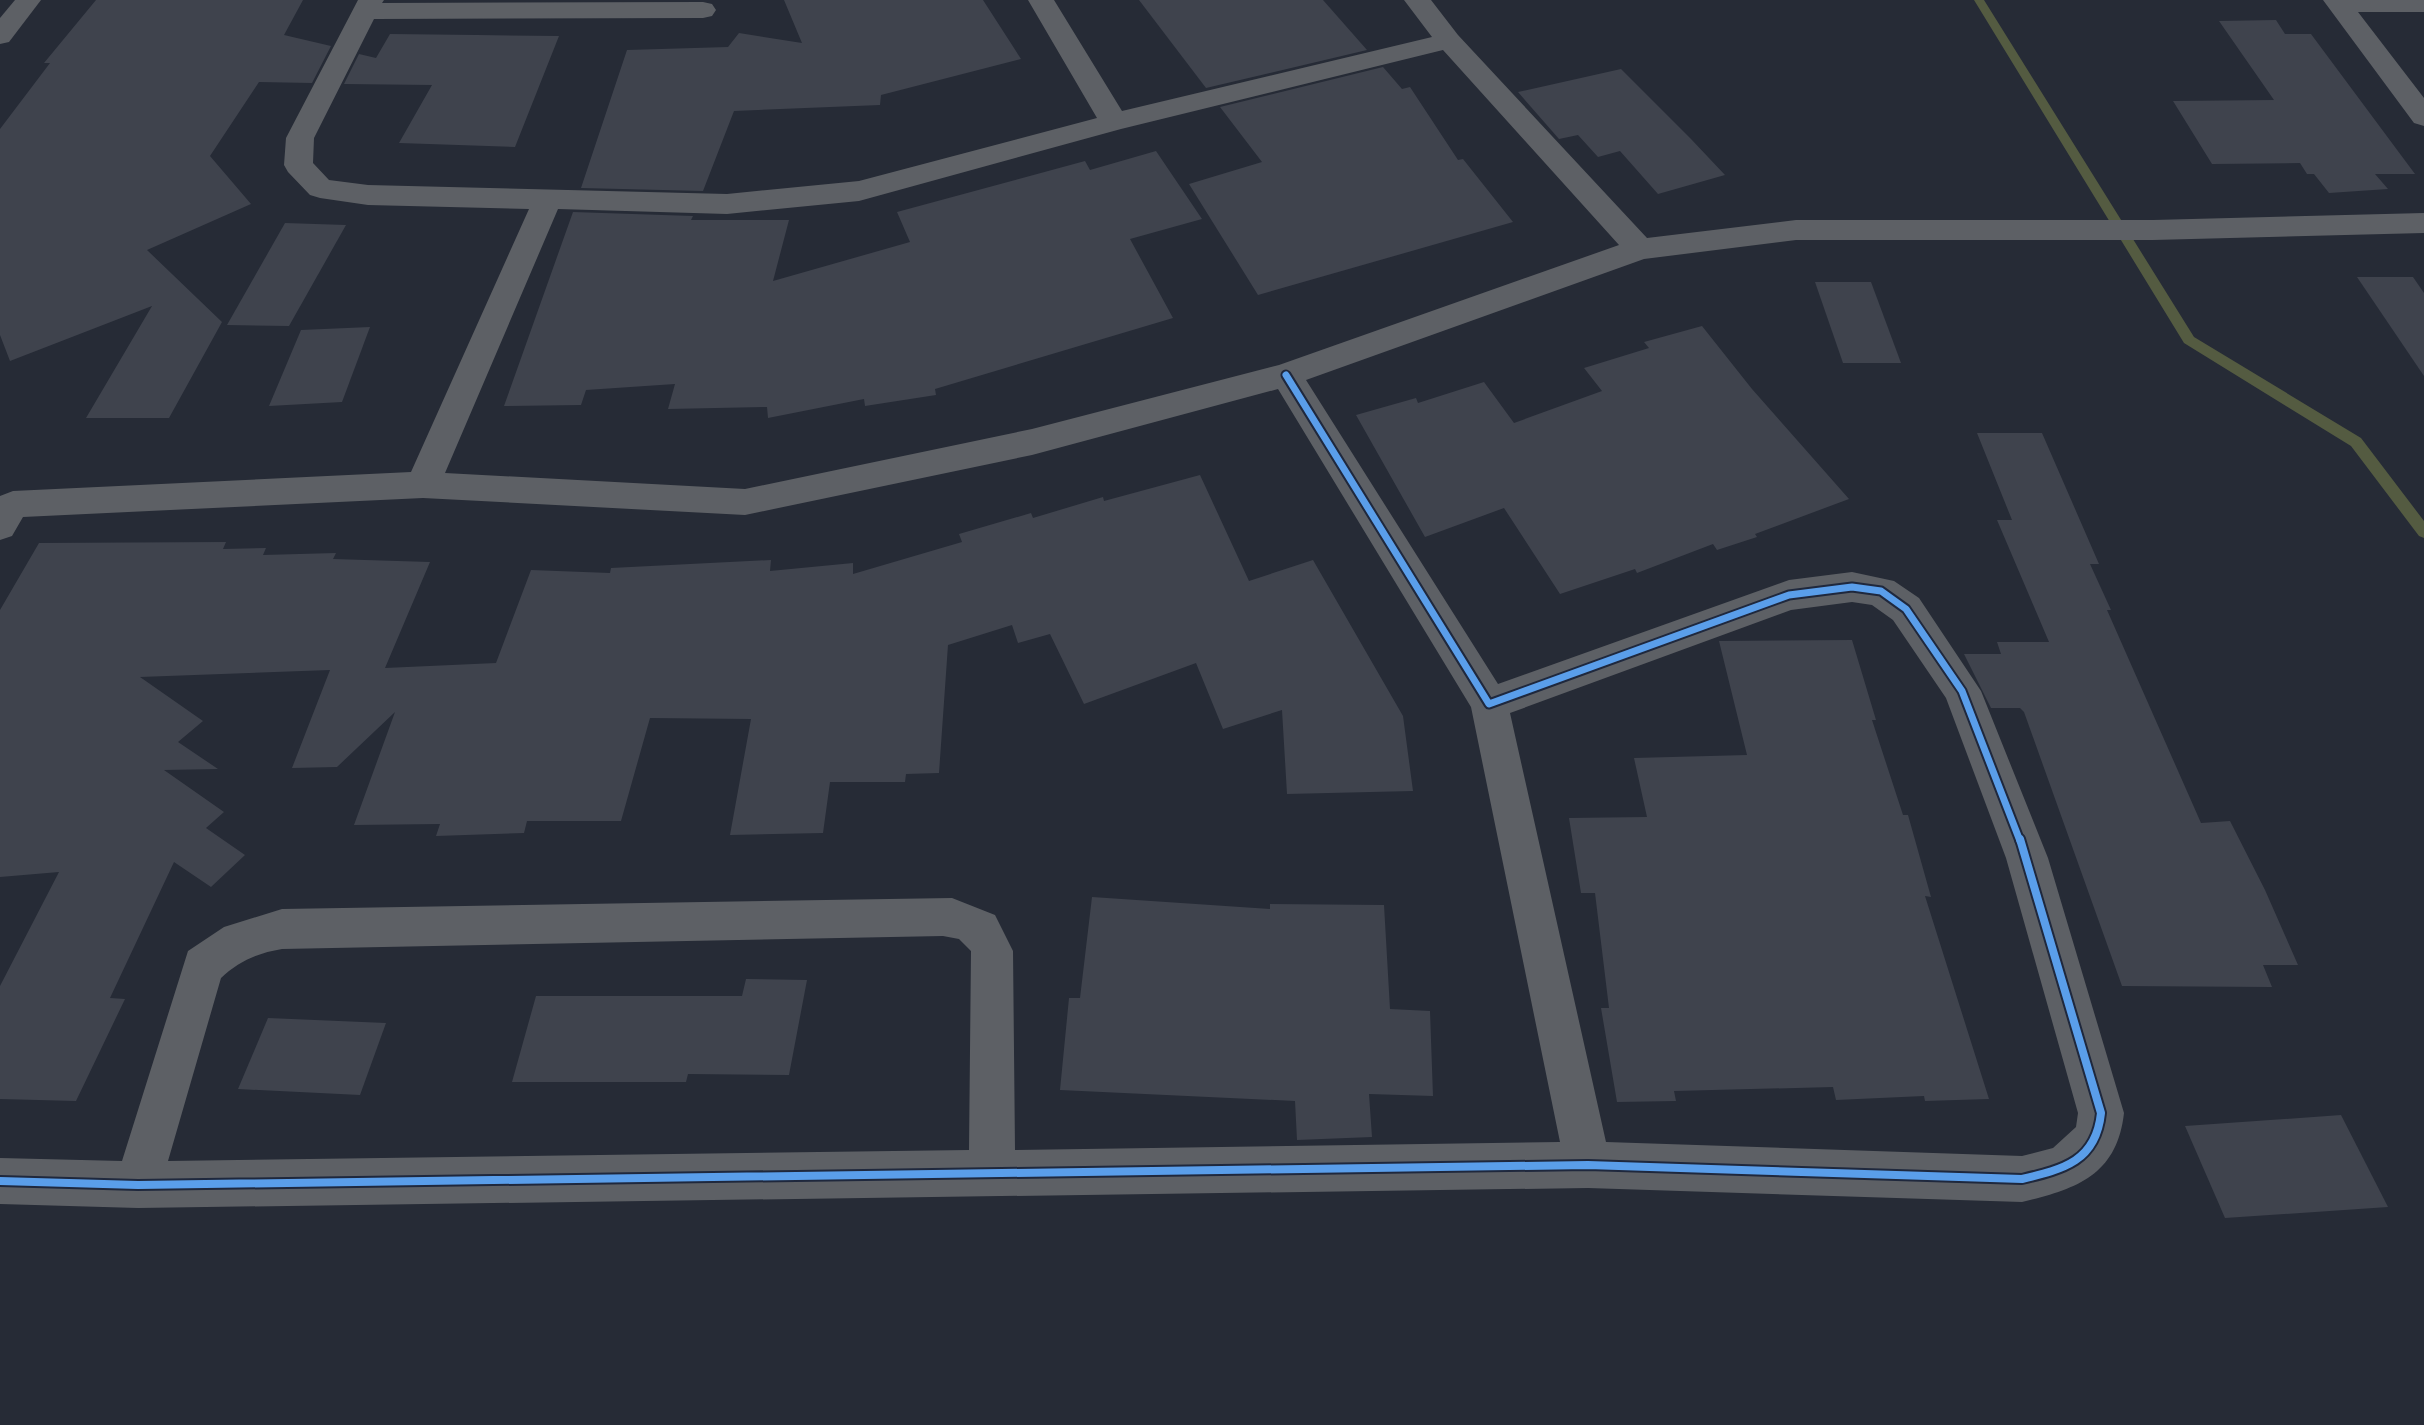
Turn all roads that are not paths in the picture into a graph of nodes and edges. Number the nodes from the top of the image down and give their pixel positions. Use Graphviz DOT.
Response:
graph roads {
  1 [pos="28,0"];
  2 [pos="1041,0"];
  3 [pos="1417,0"];
  4 [pos="2337,2"];
  5 [pos="2424,4"];
  6 [pos="368,5"];
  7 [pos="703,10"];
  8 [pos="0,36"];
  9 [pos="1450,41"];
  10 [pos="2424,117"];
  11 [pos="1114,122"];
  12 [pos="548,199"];
  13 [pos="2424,223"];
  14 [pos="1640,249"];
  15 [pos="1286,375"];
  16 [pos="423,485"];
  17 [pos="4,505"];
  18 [pos="1489,704"];
  19 [pos="1588,1165"];
  20 [pos="992,1173"];
  21 [pos="0,1181"];
  22 [pos="138,1185"];
  1 -- 8 [label="street"];
  2 -- 11 [label="street"];
  3 -- 9 [label="street"];
  4 -- 5 [label="street"];
  4 -- 10 [label="street"];
  6 -- 7 [label="street"];
  6 -- 12 [label="street"];
  9 -- 11 [label="street"];
  9 -- 14 [label="street"];
  11 -- 12 [label="street"];
  12 -- 16 [label="street"];
  13 -- 14 [label="street"];
  14 -- 15 [label="street"];
  15 -- 16 [label="street"];
  15 -- 18 [label="street"];
  16 -- 17 [label="street"];
  18 -- 19 [label="street"];
  18 -- 19 [label="street"];
  19 -- 20 [label="street"];
  20 -- 22 [label="street"];
  20 -- 22 [label="street"];
  21 -- 22 [label="street"];
}
